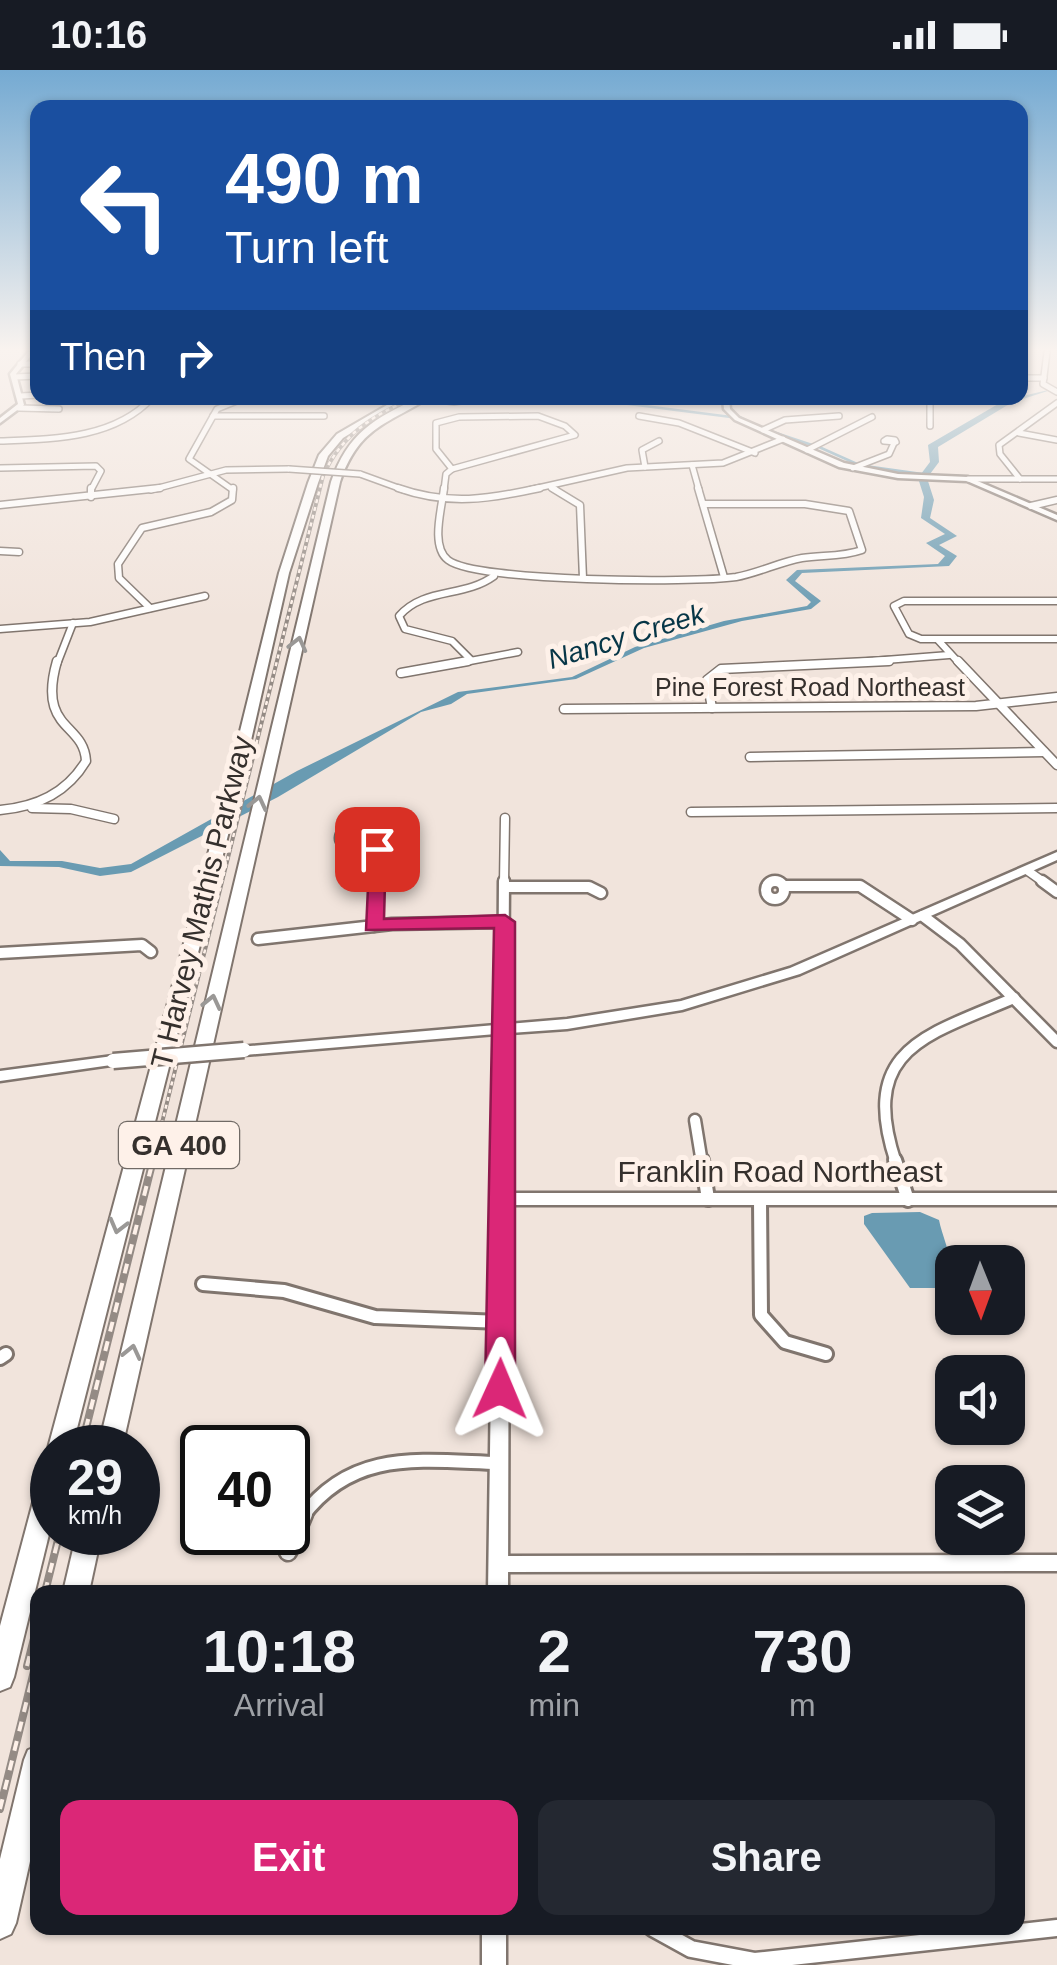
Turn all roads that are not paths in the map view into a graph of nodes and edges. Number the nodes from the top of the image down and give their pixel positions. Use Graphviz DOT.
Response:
graph roads {
  1 [pos="199,440"];
  2 [pos="337,440"];
  3 [pos="357,440"];
  4 [pos="433,440"];
  5 [pos="566,440"];
  6 [pos="726,440"];
  7 [pos="780,440"];
  8 [pos="787,440"];
  9 [pos="830,440"];
  10 [pos="883,440"];
  11 [pos="886,440"];
  12 [pos="1008,440"];
  13 [pos="659,441"];
  14 [pos="871,446"];
  15 [pos="809,449"];
  16 [pos="755,452"];
  17 [pos="692,465"];
  18 [pos="646,467"];
  19 [pos="855,467"];
  20 [pos="0,468"];
  21 [pos="452,469"];
  22 [pos="208,473"];
  23 [pos="968,479"];
  24 [pos="1020,479"];
  25 [pos="1057,479"];
  26 [pos="550,486"];
  27 [pos="92,498"];
  28 [pos="1057,500"];
  29 [pos="442,502"];
  30 [pos="703,504"];
  31 [pos="0,505"];
  32 [pos="1034,506"];
  33 [pos="1057,518"];
  34 [pos="0,551"];
  35 [pos="20,552"];
  36 [pos="494,576"];
  37 [pos="724,577"];
  38 [pos="583,578"];
  39 [pos="205,596"];
  40 [pos="1057,601"];
  41 [pos="150,608"];
  42 [pos="73,623"];
  43 [pos="0,630"];
  44 [pos="1057,639"];
  45 [pos="938,640"];
  46 [pos="518,652"];
  47 [pos="949,655"];
  48 [pos="471,660"];
  49 [pos="400,673"];
  50 [pos="1057,698"];
  51 [pos="999,705"];
  52 [pos="712,708"];
  53 [pos="564,709"];
  54 [pos="1044,752"];
  55 [pos="750,757"];
  56 [pos="1057,766"];
  57 [pos="1057,808"];
  58 [pos="21,809"];
  59 [pos="0,810"];
  60 [pos="690,812"];
  61 [pos="504,818"];
  62 [pos="114,819"];
  63 [pos="358,836"];
  64 [pos="1057,856"];
  65 [pos="1028,872"];
  66 [pos="785,886"];
  67 [pos="505,887"];
  68 [pos="1057,892"];
  69 [pos="601,894"];
  70 [pos="918,918"];
  71 [pos="505,922"];
  72 [pos="374,926"];
  73 [pos="258,940"];
  74 [pos="151,952"];
  75 [pos="0,953"];
  76 [pos="1014,998"];
  77 [pos="503,1028"];
  78 [pos="1057,1042"];
  79 [pos="0,1076"];
  80 [pos="695,1120"];
  81 [pos="503,1198"];
  82 [pos="708,1199"];
  83 [pos="1057,1199"];
  84 [pos="760,1200"];
  85 [pos="908,1200"];
  86 [pos="203,1284"];
  87 [pos="500,1322"];
  88 [pos="826,1354"];
  89 [pos="66,1425"];
  90 [pos="115,1425"];
  91 [pos="499,1464"];
  92 [pos="310,1499"];
  93 [pos="32,1555"];
  94 [pos="85,1555"];
  95 [pos="1057,1563"];
  96 [pos="498,1564"];
  97 [pos="78,1585"];
  98 [pos="498,1585"];
  99 [pos="0,1677"];
  100 [pos="30,1794"];
  101 [pos="0,1922"];
  102 [pos="1057,1928"];
  103 [pos="1025,1931"];
  104 [pos="494,1935"];
  105 [pos="666,1935"];
  106 [pos="991,1935"];
  107 [pos="494,1965"];
  1 -- 22 [label="street"];
  2 -- 89 [label="highway, T Harvey Mathis Parkway / GA 400, one-way"];
  90 -- 3 [label="highway, T Harvey Mathis Parkway / GA 400, one-way"];
  4 -- 21 [label="street"];
  5 -- 21 [label="street"];
  6 -- 16 [label="street"];
  7 -- 16 [label="street"];
  8 -- 15 [label="street"];
  9 -- 15 [label="street"];
  10 -- 14 [label="street"];
  11 -- 19 [label="street"];
  12 -- 24 [label="street"];
  13 -- 18 [label="street"];
  15 -- 19 [label="street"];
  16 -- 17 [label="street"];
  17 -- 18 [label="street"];
  17 -- 30 [label="street"];
  18 -- 26 [label="street"];
  19 -- 23 [label="street"];
  20 -- 27 [label="street"];
  21 -- 29 [label="street"];
  22 -- 27 [label="street"];
  22 -- 29 [label="street, bridge"];
  22 -- 41 [label="street"];
  23 -- 24 [label="street"];
  23 -- 32 [label="street"];
  24 -- 25 [label="street"];
  26 -- 29 [label="street"];
  26 -- 38 [label="street"];
  27 -- 31 [label="street"];
  28 -- 32 [label="street"];
  29 -- 36 [label="street"];
  30 -- 37 [label="street"];
  30 -- 37 [label="street"];
  32 -- 33 [label="street"];
  34 -- 35 [label="street"];
  36 -- 38 [label="street"];
  36 -- 48 [label="street"];
  37 -- 38 [label="street"];
  39 -- 41 [label="street"];
  40 -- 45 [label="street"];
  41 -- 42 [label="street"];
  42 -- 43 [label="street"];
  42 -- 58 [label="street"];
  44 -- 45 [label="street"];
  45 -- 47 [label="street"];
  46 -- 48 [label="street"];
  47 -- 51 [label="street"];
  47 -- 52 [label="street"];
  48 -- 49 [label="street"];
  50 -- 51 [label="street, Pine Forest Road Northeast"];
  51 -- 52 [label="street, Pine Forest Road Northeast"];
  51 -- 54 [label="street"];
  52 -- 53 [label="street, Pine Forest Road Northeast"];
  54 -- 55 [label="street"];
  54 -- 56 [label="street"];
  57 -- 60 [label="street"];
  58 -- 59 [label="street"];
  58 -- 62 [label="street"];
  61 -- 67 [label="street"];
  63 -- 72 [label="street"];
  64 -- 65 [label="street"];
  65 -- 68 [label="street"];
  65 -- 70 [label="street"];
  66 -- 70 [label="street"];
  67 -- 69 [label="street"];
  67 -- 71 [label="street"];
  70 -- 76 [label="street"];
  70 -- 77 [label="street"];
  71 -- 72 [label="street"];
  71 -- 77 [label="street"];
  72 -- 73 [label="street"];
  74 -- 75 [label="street"];
  76 -- 78 [label="street"];
  76 -- 85 [label="street"];
  77 -- 79 [label="street, bridge"];
  77 -- 81 [label="street"];
  80 -- 82 [label="street"];
  81 -- 82 [label="street, Franklin Road Northeast"];
  81 -- 87 [label="street"];
  82 -- 84 [label="street, Franklin Road Northeast"];
  83 -- 85 [label="street, Franklin Road Northeast"];
  84 -- 85 [label="street, Franklin Road Northeast"];
  84 -- 88 [label="street"];
  86 -- 87 [label="street"];
  87 -- 91 [label="street"];
  91 -- 92 [label="street"];
  91 -- 96 [label="street"];
  93 -- 99 [label="highway"];
  94 -- 97 [label="highway"];
  95 -- 96 [label="street"];
  96 -- 98 [label="street"];
  100 -- 101 [label="highway"];
  102 -- 103 [label="street"];
  104 -- 107 [label="street"];
  105 -- 106 [label="street"];
}
